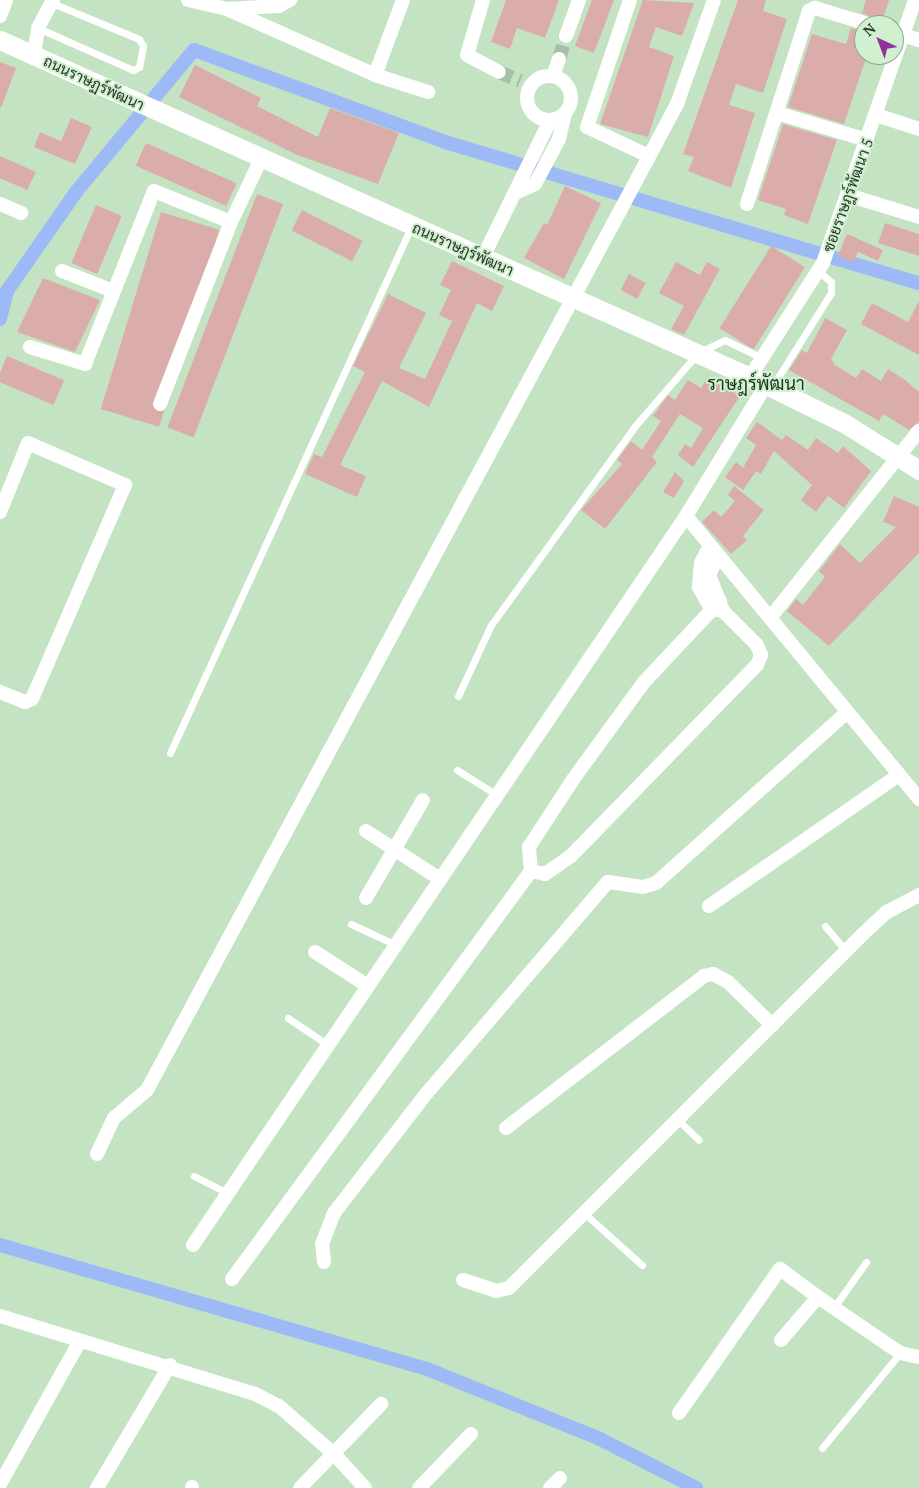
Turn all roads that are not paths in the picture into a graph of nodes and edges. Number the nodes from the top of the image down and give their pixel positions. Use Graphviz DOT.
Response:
graph roads {
  1 [pos="6,0"];
  2 [pos="188,0"];
  3 [pos="290,0"];
  4 [pos="403,0"];
  5 [pos="483,0"];
  6 [pos="579,0"];
  7 [pos="630,0"];
  8 [pos="714,0"];
  9 [pos="916,0"];
  10 [pos="53,1"];
  11 [pos="227,9"];
  12 [pos="0,16"];
  13 [pos="854,20"];
  14 [pos="904,24"];
  15 [pos="38,28"];
  16 [pos="566,36"];
  17 [pos="904,36"];
  18 [pos="0,40"];
  19 [pos="919,40"];
  20 [pos="34,54"];
  21 [pos="559,59"];
  22 [pos="890,65"];
  23 [pos="499,72"];
  24 [pos="375,75"];
  25 [pos="553,76"];
  26 [pos="428,92"];
  27 [pos="777,113"];
  28 [pos="565,114"];
  29 [pos="876,115"];
  30 [pos="550,120"];
  31 [pos="919,129"];
  32 [pos="867,140"];
  33 [pos="648,156"];
  34 [pos="261,159"];
  35 [pos="517,188"];
  36 [pos="848,195"];
  37 [pos="0,204"];
  38 [pos="747,204"];
  39 [pos="21,213"];
  40 [pos="919,217"];
  41 [pos="231,222"];
  42 [pos="411,226"];
  43 [pos="483,257"];
  44 [pos="820,267"];
  45 [pos="62,271"];
  46 [pos="113,292"];
  47 [pos="571,297"];
  48 [pos="30,347"];
  49 [pos="698,353"];
  50 [pos="762,358"];
  51 [pos="763,383"];
  52 [pos="160,404"];
  53 [pos="919,431"];
  54 [pos="898,457"];
  55 [pos="919,470"];
  56 [pos="0,512"];
  57 [pos="686,516"];
  58 [pos="714,551"];
  59 [pos="718,607"];
  60 [pos="770,618"];
  61 [pos="0,692"];
  62 [pos="458,696"];
  63 [pos="847,712"];
  64 [pos="170,753"];
  65 [pos="457,770"];
  66 [pos="899,775"];
  67 [pos="497,795"];
  68 [pos="919,799"];
  69 [pos="423,800"];
  70 [pos="366,831"];
  71 [pos="395,850"];
  72 [pos="531,871"];
  73 [pos="440,880"];
  74 [pos="919,895"];
  75 [pos="366,898"];
  76 [pos="709,906"];
  77 [pos="351,924"];
  78 [pos="825,926"];
  79 [pos="396,945"];
  80 [pos="846,951"];
  81 [pos="315,952"];
  82 [pos="368,986"];
  83 [pos="288,1018"];
  84 [pos="772,1025"];
  85 [pos="328,1045"];
  86 [pos="677,1119"];
  87 [pos="506,1128"];
  88 [pos="699,1140"];
  89 [pos="98,1154"];
  90 [pos="194,1176"];
  91 [pos="228,1193"];
  92 [pos="584,1213"];
  93 [pos="193,1245"];
  94 [pos="324,1262"];
  95 [pos="866,1262"];
  96 [pos="642,1265"];
  97 [pos="232,1279"];
  98 [pos="463,1280"];
  99 [pos="818,1297"];
  100 [pos="835,1306"];
  101 [pos="2,1320"];
  102 [pos="781,1340"];
  103 [pos="80,1341"];
  104 [pos="900,1353"];
  105 [pos="919,1357"];
  106 [pos="170,1365"];
  107 [pos="381,1404"];
  108 [pos="679,1413"];
  109 [pos="470,1434"];
  110 [pos="822,1448"];
  111 [pos="334,1454"];
  112 [pos="0,1484"];
  113 [pos="97,1488"];
  114 [pos="300,1488"];
  115 [pos="365,1488"];
  116 [pos="419,1488"];
  1 -- 12 [label="street"];
  2 -- 11 [label="street"];
  3 -- 11 [label="street"];
  4 -- 24 [label="street"];
  5 -- 23 [label="street"];
  6 -- 16 [label="street"];
  7 -- 33 [label="street"];
  8 -- 33 [label="street"];
  9 -- 14 [label="street, ซอยราษฎร์พัฒนา 5"];
  10 -- 15 [label="street"];
  10 -- 15 [label="lane"];
  11 -- 24 [label="street"];
  13 -- 27 [label="street"];
  15 -- 20 [label="street"];
  17 -- 19 [label="street"];
  18 -- 20 [label="street, ถนนราษฏร์พัฒนา"];
  20 -- 34 [label="street, ถนนราษฏร์พัฒนา"];
  21 -- 25 [label="street"];
  22 -- 29 [label="street, ซอยราษฎร์พัฒนา 5"];
  24 -- 26 [label="street"];
  25 -- 28 [label="street"];
  25 -- 30 [label="street"];
  27 -- 32 [label="street"];
  27 -- 38 [label="street"];
  28 -- 30 [label="street"];
  28 -- 35 [label="street"];
  29 -- 31 [label="street"];
  29 -- 32 [label="street, ซอยราษฎร์พัฒนา 5"];
  30 -- 35 [label="street"];
  32 -- 36 [label="street, ซอยราษฎร์พัฒนา 5"];
  33 -- 47 [label="street"];
  34 -- 41 [label="street"];
  34 -- 42 [label="street, ถนนราษฏร์พัฒนา"];
  35 -- 43 [label="street"];
  36 -- 40 [label="street"];
  36 -- 44 [label="street, ซอยราษฎร์พัฒนา 5"];
  37 -- 39 [label="street"];
  41 -- 46 [label="street"];
  41 -- 52 [label="street"];
  42 -- 43 [label="street, ถนนราษฏร์พัฒนา"];
  42 -- 64 [label="lane"];
  43 -- 47 [label="street, ถนนราษฏร์พัฒนา"];
  44 -- 50 [label="street, ซอยราษฎร์พัฒนา 5"];
  44 -- 51 [label="lane"];
  45 -- 46 [label="street"];
  46 -- 48 [label="street"];
  47 -- 49 [label="street, ถนนราษฏร์พัฒนา"];
  47 -- 89 [label="street"];
  49 -- 50 [label="lane"];
  49 -- 51 [label="street, ถนนราษฏร์พัฒนา"];
  49 -- 62 [label="lane"];
  50 -- 51 [label="street, ซอยราษฎร์พัฒนา 5"];
  51 -- 54 [label="street, ถนนราษฏร์พัฒนา"];
  51 -- 57 [label="street, ซอยราษฎร์พัฒนา 5"];
  53 -- 54 [label="street"];
  54 -- 55 [label="street, ถนนราษฏร์พัฒนา"];
  54 -- 60 [label="street"];
  56 -- 61 [label="street"];
  57 -- 58 [label="street"];
  57 -- 67 [label="street, ซอยราษฎร์พัฒนา 5"];
  58 -- 59 [label="street"];
  58 -- 60 [label="street"];
  59 -- 72 [label="street"];
  59 -- 72 [label="street"];
  60 -- 63 [label="street"];
  63 -- 66 [label="street"];
  63 -- 94 [label="street"];
  65 -- 67 [label="lane"];
  66 -- 68 [label="street"];
  66 -- 76 [label="street"];
  67 -- 73 [label="street, ซอยราษฎร์พัฒนา 5"];
  69 -- 71 [label="street"];
  70 -- 71 [label="street"];
  71 -- 73 [label="street"];
  71 -- 75 [label="street"];
  72 -- 97 [label="street"];
  73 -- 79 [label="street, ซอยราษฎร์พัฒนา 5"];
  74 -- 80 [label="street"];
  77 -- 79 [label="lane"];
  78 -- 80 [label="lane"];
  79 -- 82 [label="street, ซอยราษฎร์พัฒนา 5"];
  80 -- 84 [label="street"];
  81 -- 82 [label="street"];
  82 -- 85 [label="street, ซอยราษฎร์พัฒนา 5"];
  83 -- 85 [label="lane"];
  84 -- 86 [label="street"];
  84 -- 87 [label="street"];
  85 -- 91 [label="street, ซอยราษฎร์พัฒนา 5"];
  86 -- 88 [label="lane"];
  86 -- 92 [label="street"];
  90 -- 91 [label="lane"];
  91 -- 93 [label="street, ซอยราษฎร์พัฒนา 5"];
  92 -- 96 [label="lane"];
  92 -- 98 [label="street"];
  95 -- 100 [label="lane"];
  99 -- 100 [label="street"];
  99 -- 102 [label="street"];
  99 -- 108 [label="street"];
  100 -- 104 [label="street"];
  101 -- 103 [label="street"];
  103 -- 106 [label="street"];
  103 -- 112 [label="street"];
  104 -- 105 [label="street"];
  104 -- 110 [label="lane"];
  106 -- 111 [label="street"];
  106 -- 113 [label="street"];
  107 -- 111 [label="street"];
  109 -- 116 [label="street"];
  111 -- 114 [label="street"];
  111 -- 115 [label="street"];
}
